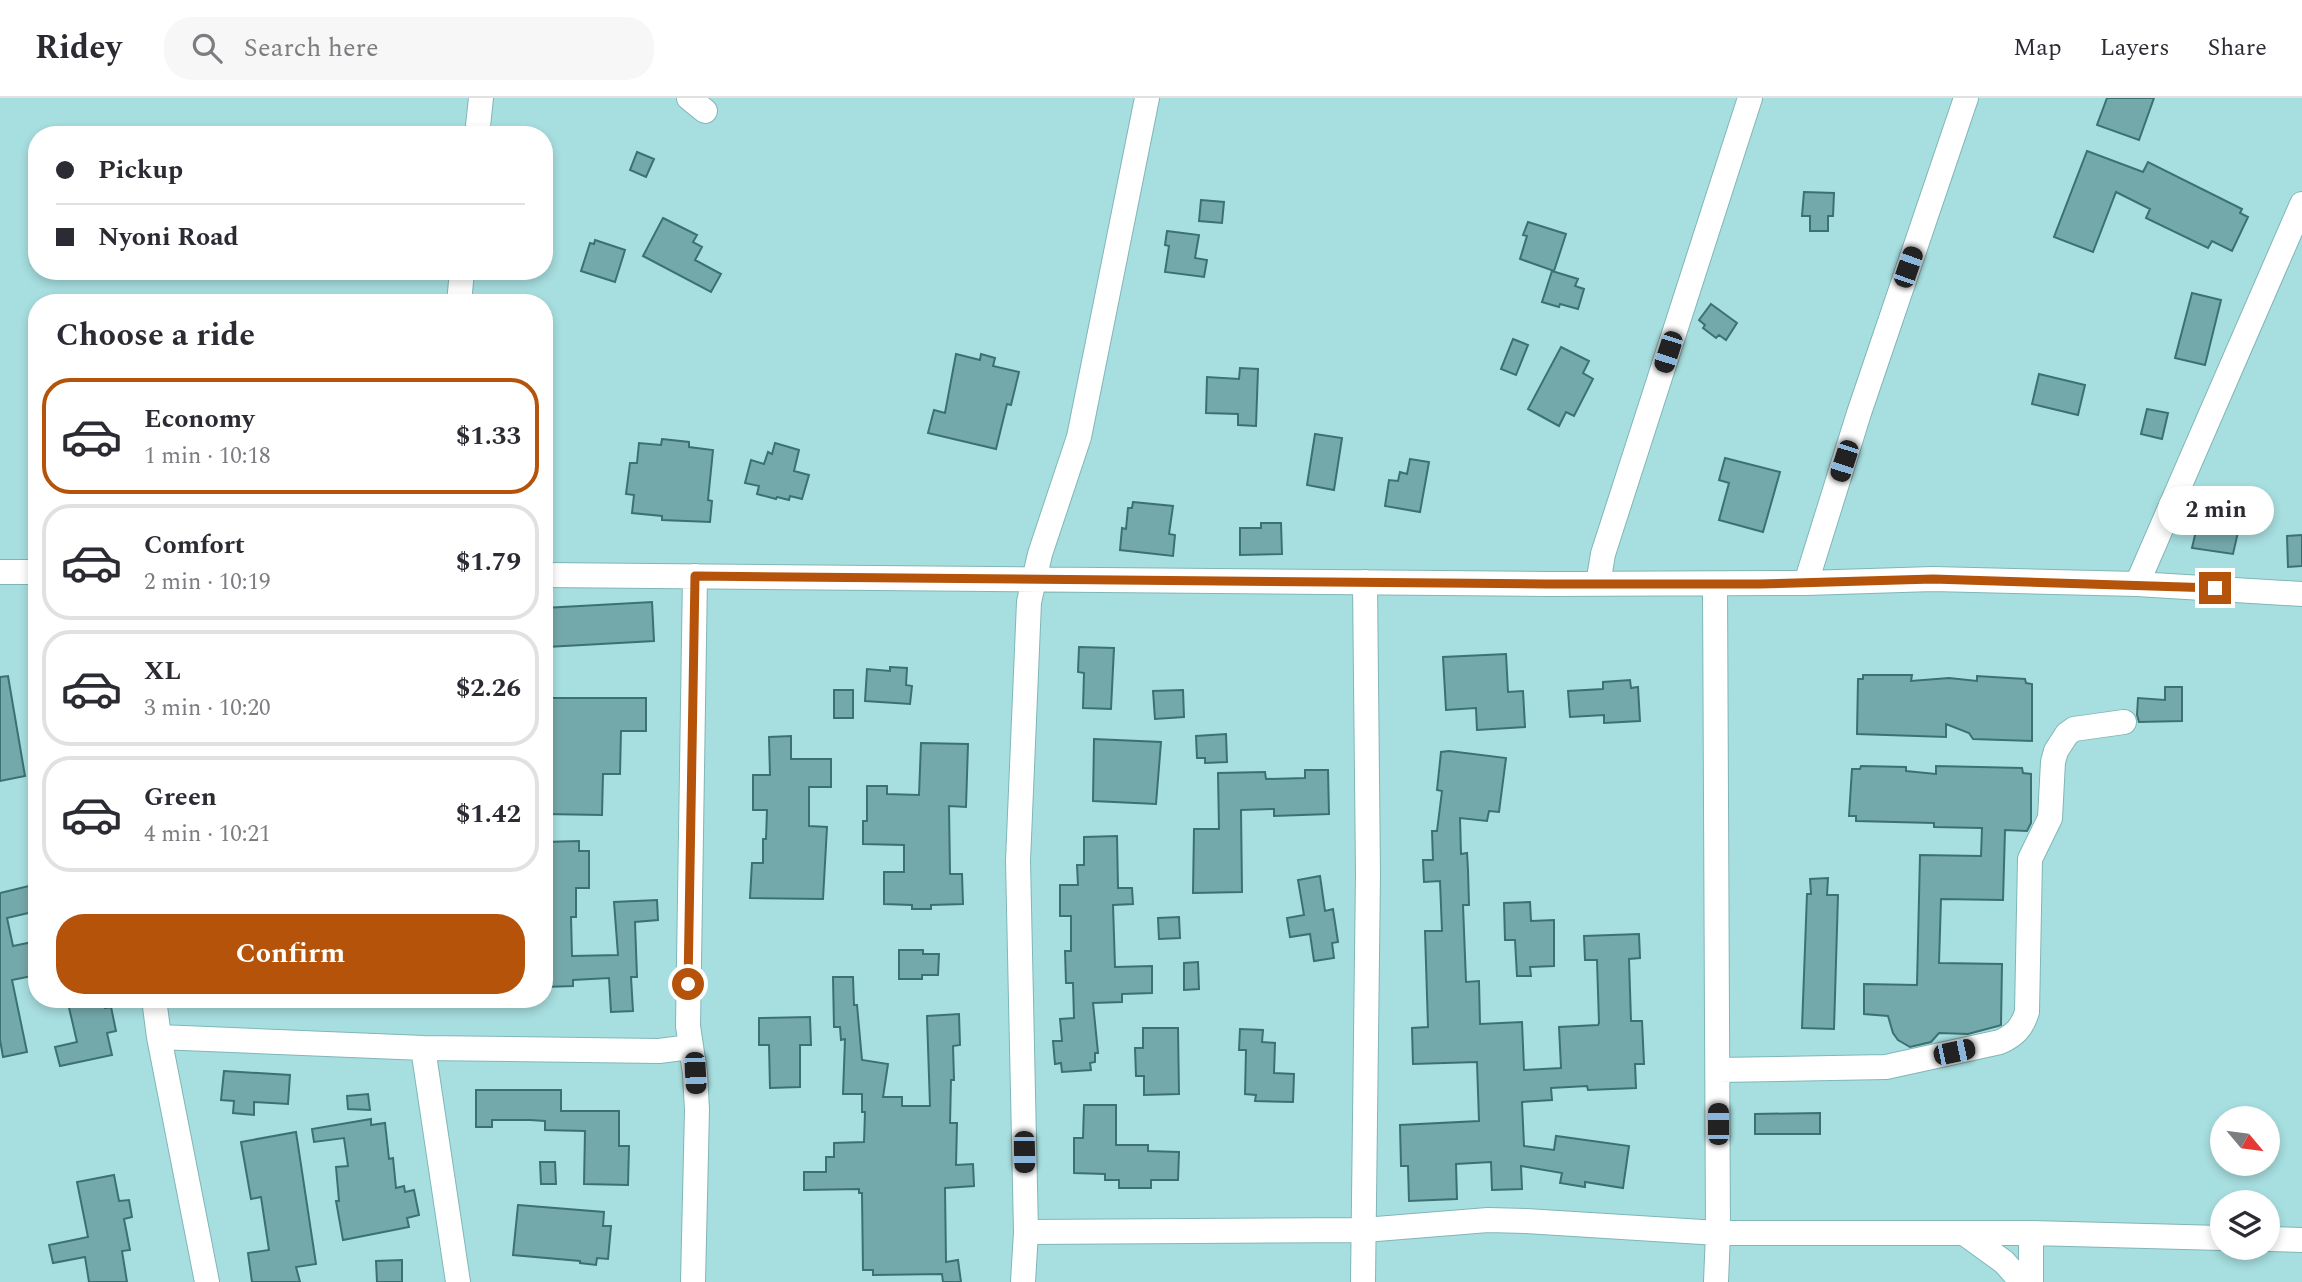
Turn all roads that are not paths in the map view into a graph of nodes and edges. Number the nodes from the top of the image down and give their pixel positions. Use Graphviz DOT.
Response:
graph roads {
  1 [pos="481,98"];
  2 [pos="1147,98"];
  3 [pos="1750,98"];
  4 [pos="1966,98"];
  5 [pos="478,126"];
  6 [pos="2302,204"];
  7 [pos="0,572"];
  8 [pos="28,572"];
  9 [pos="553,575"];
  10 [pos="695,576"];
  11 [pos="1034,579"];
  12 [pos="1365,582"];
  13 [pos="1806,583"];
  14 [pos="1598,584"];
  15 [pos="1715,584"];
  16 [pos="2137,584"];
  17 [pos="2302,594"];
  18 [pos="2124,722"];
  19 [pos="154,1008"];
  20 [pos="159,1037"];
  21 [pos="690,1046"];
  22 [pos="424,1048"];
  23 [pos="1718,1070"];
  24 [pos="1364,1230"];
  25 [pos="1026,1232"];
  26 [pos="1718,1233"];
  27 [pos="1964,1233"];
  28 [pos="2031,1233"];
  29 [pos="2210,1238"];
  30 [pos="2280,1239"];
  31 [pos="2302,1240"];
  32 [pos="207,1282"];
  33 [pos="458,1282"];
  34 [pos="693,1282"];
  35 [pos="1023,1282"];
  36 [pos="1363,1282"];
  37 [pos="1716,1282"];
  38 [pos="2022,1282"];
  39 [pos="2031,1282"];
  1 -- 5 [label="street"];
  2 -- 11 [label="street"];
  3 -- 14 [label="street"];
  4 -- 13 [label="street"];
  6 -- 16 [label="street"];
  7 -- 8 [label="street"];
  9 -- 10 [label="street"];
  10 -- 11 [label="street"];
  10 -- 21 [label="street"];
  11 -- 12 [label="street"];
  11 -- 25 [label="street"];
  12 -- 14 [label="street"];
  12 -- 24 [label="street"];
  13 -- 15 [label="street"];
  13 -- 16 [label="street"];
  14 -- 15 [label="street"];
  15 -- 23 [label="street"];
  16 -- 17 [label="street"];
  18 -- 23 [label="street"];
  19 -- 20 [label="street"];
  20 -- 22 [label="street"];
  20 -- 32 [label="street"];
  21 -- 22 [label="street"];
  21 -- 34 [label="street"];
  22 -- 33 [label="street"];
  23 -- 26 [label="street"];
  24 -- 25 [label="street"];
  24 -- 26 [label="street"];
  24 -- 36 [label="street"];
  25 -- 35 [label="street"];
  26 -- 27 [label="street"];
  26 -- 37 [label="street"];
  27 -- 28 [label="street"];
  27 -- 38 [label="street"];
  28 -- 29 [label="street"];
  28 -- 39 [label="street"];
  30 -- 31 [label="street"];
}
